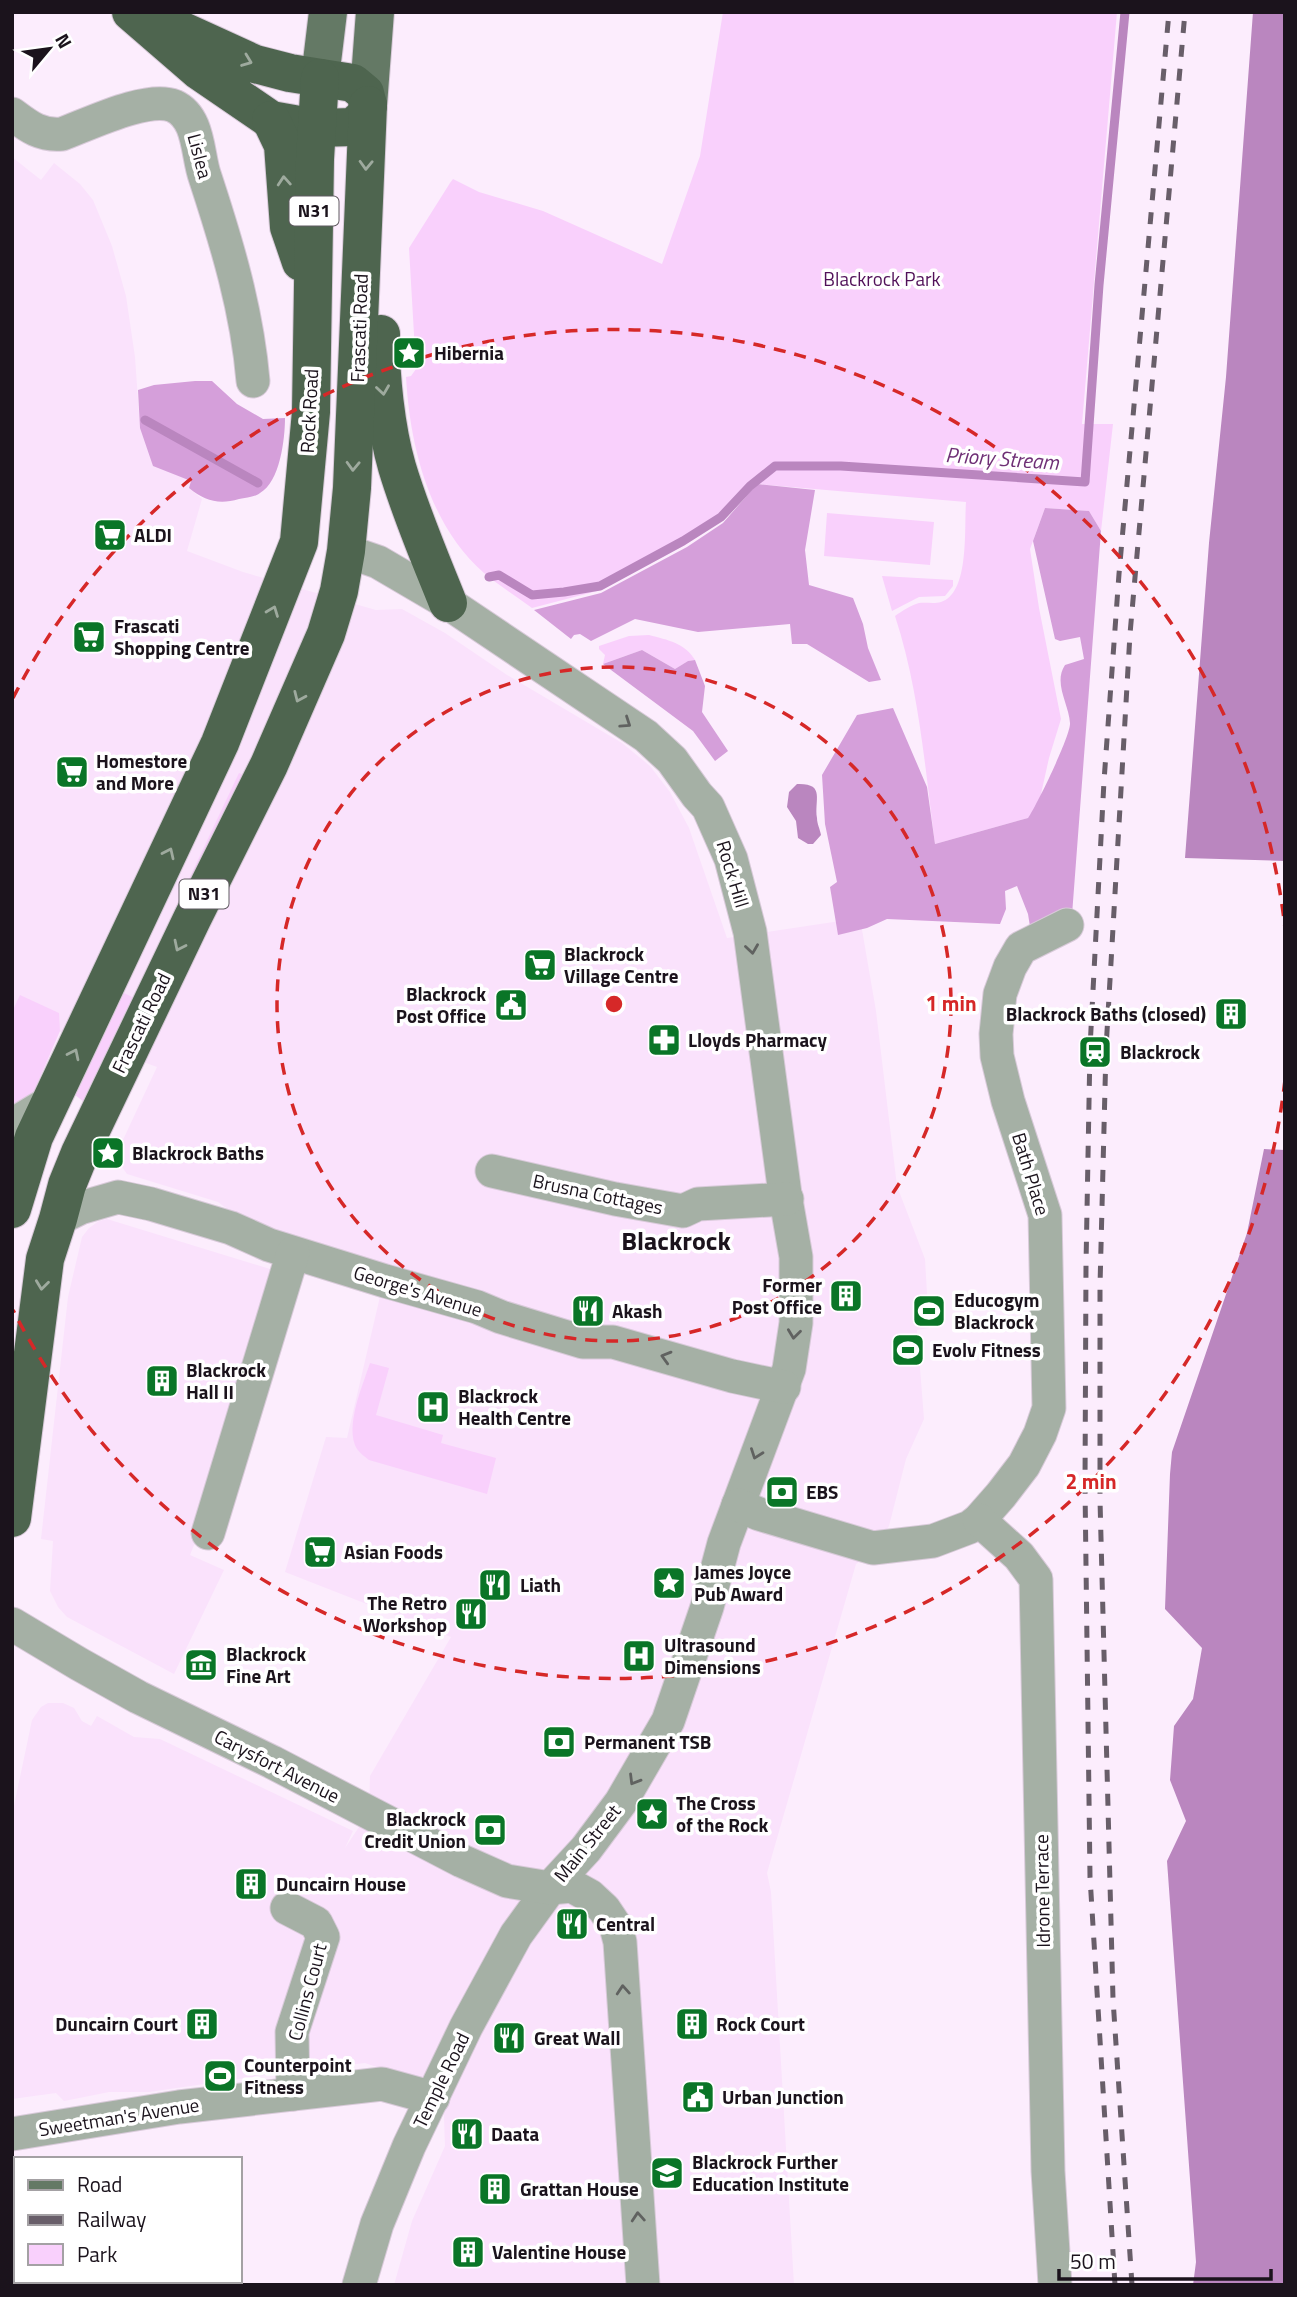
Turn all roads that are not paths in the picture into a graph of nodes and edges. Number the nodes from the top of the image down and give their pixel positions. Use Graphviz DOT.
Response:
graph roads {
  1 [pos="328,12"];
  2 [pos="375,12"];
  3 [pos="134,15"];
  4 [pos="320,78"];
  5 [pos="368,105"];
  6 [pos="12,114"];
  7 [pos="271,120"];
  8 [pos="316,128"];
  9 [pos="363,226"];
  10 [pos="313,294"];
  11 [pos="253,381"];
  12 [pos="299,542"];
  13 [pos="346,551"];
  14 [pos="448,603"];
  15 [pos="1067,925"];
  16 [pos="51,1102"];
  17 [pos="12,1125"];
  18 [pos="492,1171"];
  19 [pos="787,1199"];
  20 [pos="12,1209"];
  21 [pos="58,1219"];
  22 [pos="293,1253"];
  23 [pos="784,1387"];
  24 [pos="738,1506"];
  25 [pos="12,1518"];
  26 [pos="979,1520"];
  27 [pos="208,1533"];
  28 [pos="12,1624"];
  29 [pos="550,1888"];
  30 [pos="287,1908"];
  31 [pos="293,2094"];
  32 [pos="433,2098"];
  33 [pos="12,2134"];
  34 [pos="359,2285"];
  35 [pos="643,2285"];
  36 [pos="1055,2285"];
  1 -- 4 [label="main road"];
  2 -- 5 [label="main road"];
  3 -- 4 [label="highway, one-way"];
  3 -- 7 [label="highway"];
  4 -- 5 [label="highway"];
  4 -- 8 [label="highway, N31"];
  5 -- 8 [label="highway"];
  5 -- 9 [label="highway, Frascati Road / N31, one-way"];
  6 -- 11 [label="street, Lislea"];
  7 -- 8 [label="highway"];
  10 -- 7 [label="highway, one-way"];
  8 -- 10 [label="highway, N31"];
  9 -- 13 [label="highway, Frascati Road / N31, one-way"];
  9 -- 14 [label="highway, N31, one-way"];
  10 -- 12 [label="highway, Rock Road / N31"];
  12 -- 13 [label="highway"];
  16 -- 12 [label="highway, N31, one-way"];
  13 -- 14 [label="street, Rock Hill"];
  13 -- 21 [label="highway, Frascati Road / N31, one-way"];
  14 -- 19 [label="street, Rock Hill, one-way"];
  15 -- 26 [label="street, Bath Place"];
  16 -- 17 [label="street"];
  16 -- 20 [label="highway, N31"];
  18 -- 19 [label="street, Brusna Cottages"];
  19 -- 23 [label="street, Rock Hill, one-way"];
  21 -- 22 [label="street, George's Avenue"];
  21 -- 25 [label="highway, Frascati Road / N31, one-way"];
  23 -- 22 [label="street, George's Avenue, one-way"];
  22 -- 27 [label="street"];
  23 -- 24 [label="street, Main Street, one-way"];
  24 -- 26 [label="street, Bath Place"];
  24 -- 29 [label="street, Main Street, one-way"];
  26 -- 36 [label="street, Idrone Terrace"];
  28 -- 29 [label="street, Carysfort Avenue"];
  29 -- 32 [label="street, Temple Road"];
  35 -- 29 [label="street, Main Street, one-way"];
  30 -- 31 [label="street, Collins Court"];
  31 -- 32 [label="street, Sweetman's Avenue"];
  31 -- 33 [label="street, Sweetman's Avenue"];
  32 -- 34 [label="street, Temple Road"];
}
